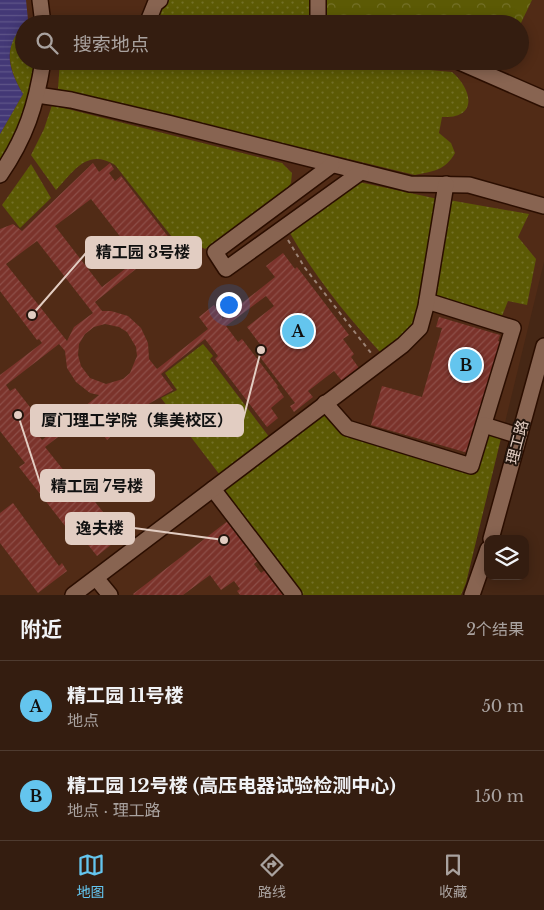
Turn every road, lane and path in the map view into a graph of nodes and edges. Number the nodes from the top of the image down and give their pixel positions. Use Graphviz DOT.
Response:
graph roads {
  1 [pos="40,0"];
  2 [pos="160,0"];
  3 [pos="318,0"];
  4 [pos="42,15"];
  5 [pos="151,15"];
  6 [pos="318,15"];
  7 [pos="41,70"];
  8 [pos="478,70"];
  9 [pos="37,95"];
  10 [pos="544,99"];
  11 [pos="332,164"];
  12 [pos="361,172"];
  13 [pos="0,175"];
  14 [pos="446,184"];
  15 [pos="544,206"];
  16 [pos="282,229"];
  17 [pos="427,301"];
  18 [pos="544,346"];
  19 [pos="380,362"];
  20 [pos="326,403"];
  21 [pos="484,424"];
  22 [pos="519,436"];
  23 [pos="213,489"];
  24 [pos="492,535"];
  25 [pos="484,560"];
  26 [pos="96,578"];
  27 [pos="73,595"];
  28 [pos="110,595"];
  29 [pos="294,595"];
  30 [pos="472,595"];
  1 -- 4 [label="street"];
  2 -- 5 [label="street"];
  3 -- 6 [label="street"];
  7 -- 9 [label="street"];
  8 -- 10 [label="street"];
  9 -- 11 [label="street"];
  9 -- 13 [label="street"];
  11 -- 12 [label="street"];
  11 -- 16 [label="street"];
  12 -- 14 [label="street"];
  12 -- 16 [label="street"];
  14 -- 15 [label="street"];
  14 -- 17 [label="street"];
  16 -- 19 [label="path"];
  17 -- 19 [label="street"];
  17 -- 21 [label="street"];
  18 -- 22 [label="street, 理工路"];
  19 -- 20 [label="street"];
  20 -- 21 [label="street"];
  20 -- 23 [label="street"];
  21 -- 22 [label="street"];
  22 -- 24 [label="street, 理工路"];
  23 -- 26 [label="street"];
  23 -- 29 [label="street"];
  25 -- 30 [label="street"];
  26 -- 27 [label="street"];
  26 -- 28 [label="street"];
}
